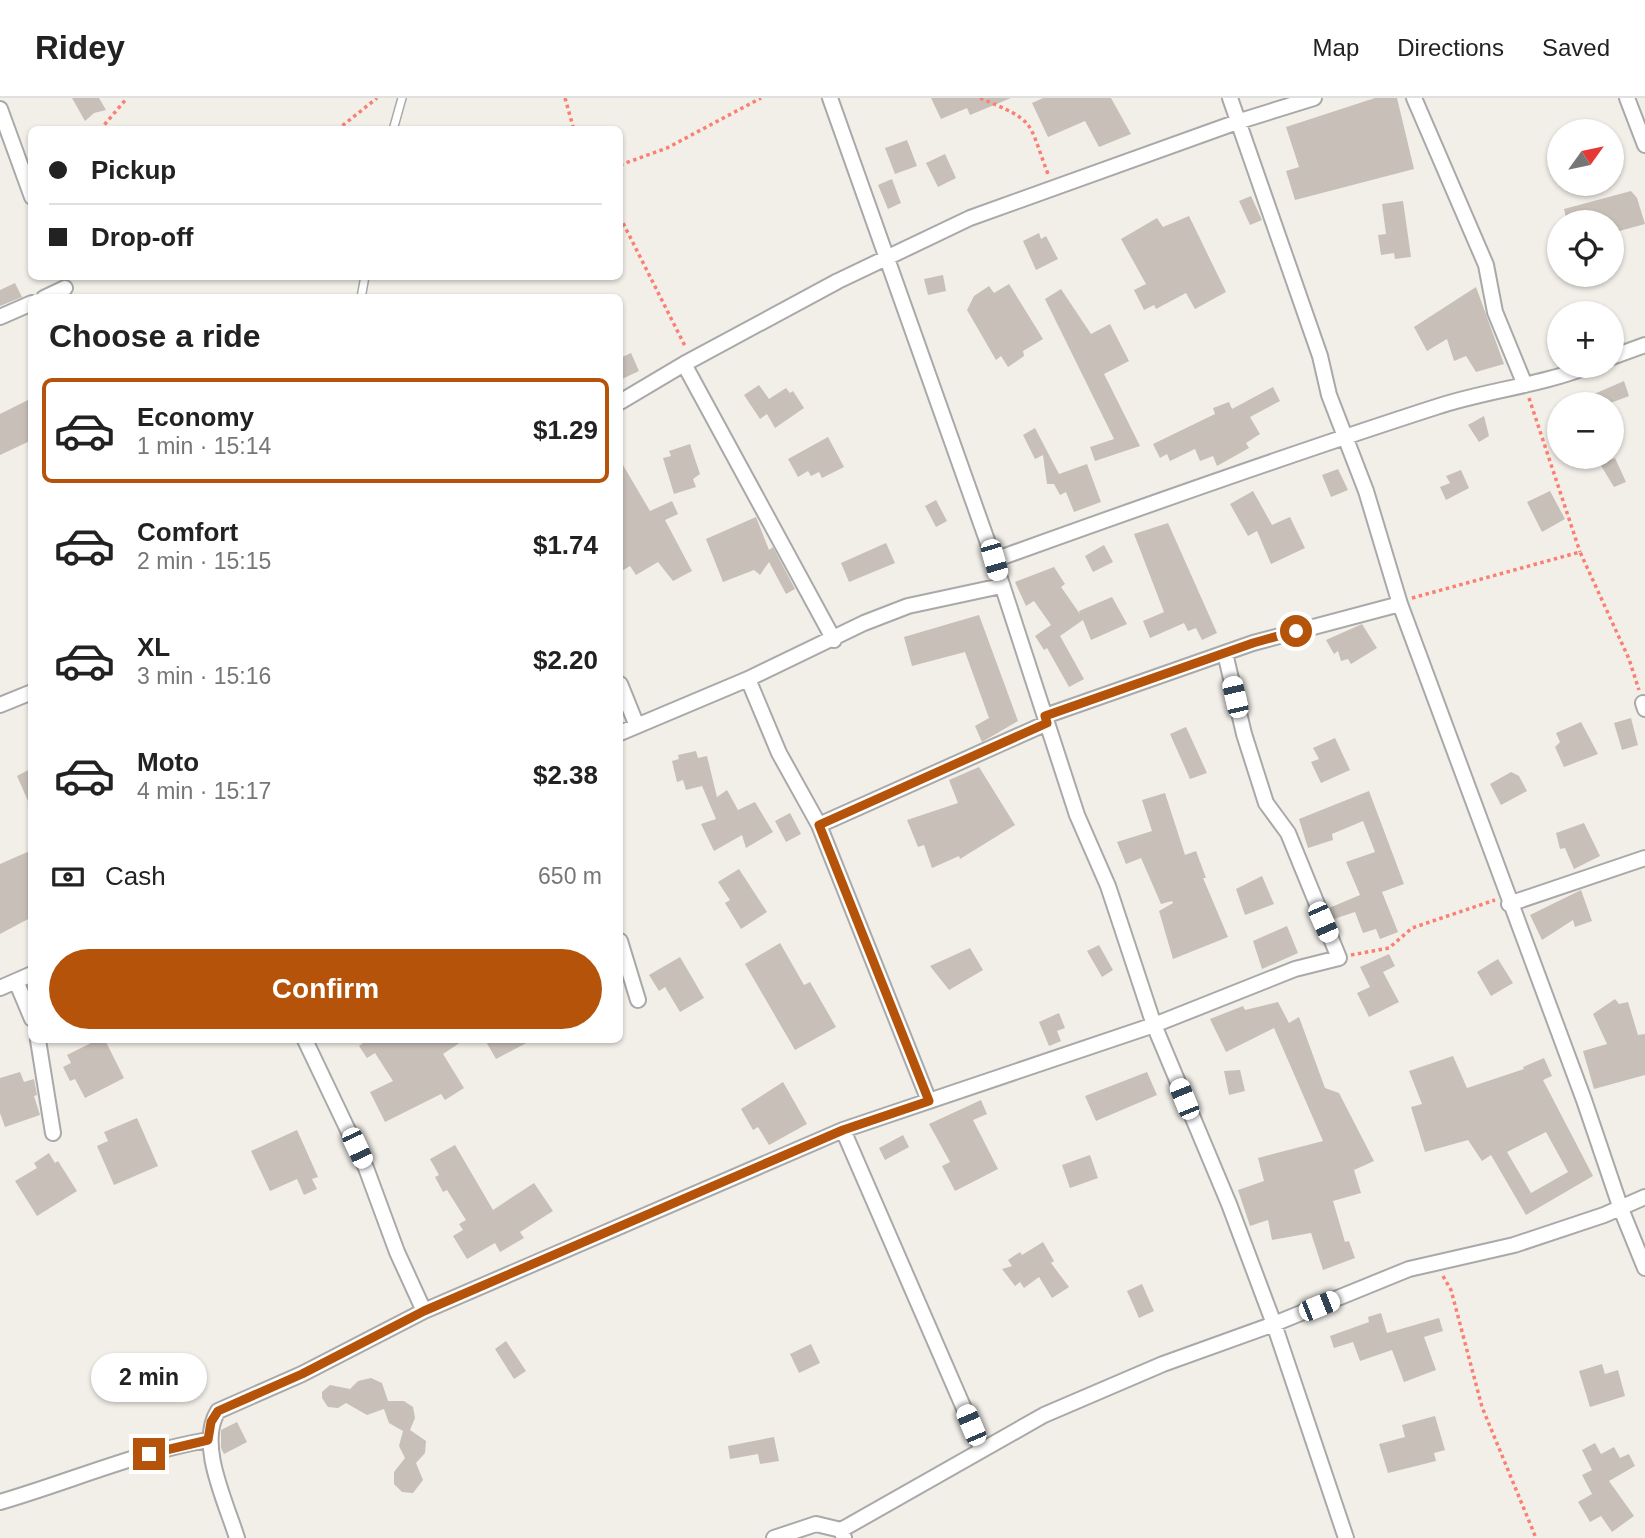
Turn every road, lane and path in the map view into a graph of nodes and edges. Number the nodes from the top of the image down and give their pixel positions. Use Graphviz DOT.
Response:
graph roads {
  1 [pos="127,98"];
  2 [pos="377,98"];
  3 [pos="402,98"];
  4 [pos="565,98"];
  5 [pos="761,98"];
  6 [pos="830,98"];
  7 [pos="980,98"];
  8 [pos="1230,98"];
  9 [pos="1314,98"];
  10 [pos="1414,98"];
  11 [pos="1627,98"];
  12 [pos="0,110"];
  13 [pos="1240,121"];
  14 [pos="103,126"];
  15 [pos="342,126"];
  16 [pos="394,126"];
  17 [pos="573,126"];
  18 [pos="1645,145"];
  19 [pos="623,163"];
  20 [pos="28,186"];
  21 [pos="1053,187"];
  22 [pos="623,223"];
  23 [pos="886,257"];
  24 [pos="28,305"];
  25 [pos="0,317"];
  26 [pos="1645,345"];
  27 [pos="1624,353"];
  28 [pos="688,362"];
  29 [pos="1559,378"];
  30 [pos="1525,386"];
  31 [pos="623,400"];
  32 [pos="1346,436"];
  33 [pos="1580,552"];
  34 [pos="994,560"];
  35 [pos="1001,586"];
  36 [pos="1400,602"];
  37 [pos="834,640"];
  38 [pos="1225,653"];
  39 [pos="748,679"];
  40 [pos="623,691"];
  41 [pos="28,694"];
  42 [pos="0,705"];
  43 [pos="1644,706"];
  44 [pos="1046,720"];
  45 [pos="637,726"];
  46 [pos="623,732"];
  47 [pos="819,825"];
  48 [pos="1645,859"];
  49 [pos="1508,900"];
  50 [pos="623,950"];
  51 [pos="1339,958"];
  52 [pos="28,975"];
  53 [pos="5,983"];
  54 [pos="638,1000"];
  55 [pos="28,1014"];
  56 [pos="1154,1025"];
  57 [pos="38,1043"];
  58 [pos="306,1043"];
  59 [pos="929,1101"];
  60 [pos="843,1130"];
  61 [pos="53,1133"];
  62 [pos="1645,1196"];
  63 [pos="1620,1209"];
  64 [pos="1432,1264"];
  65 [pos="1645,1268"];
  66 [pos="424,1311"];
  67 [pos="1274,1324"];
  68 [pos="208,1440"];
  69 [pos="982,1450"];
  70 [pos="0,1502"];
  71 [pos="842,1534"];
  72 [pos="237,1538"];
  73 [pos="774,1538"];
  74 [pos="1346,1538"];
  75 [pos="1536,1538"];
  1 -- 14 [label="path"];
  2 -- 15 [label="path"];
  3 -- 16 [label="lane"];
  4 -- 17 [label="path"];
  5 -- 19 [label="path"];
  6 -- 23 [label="street"];
  7 -- 21 [label="path"];
  8 -- 13 [label="street"];
  9 -- 13 [label="street"];
  10 -- 30 [label="street"];
  11 -- 18 [label="street"];
  12 -- 20 [label="street"];
  13 -- 21 [label="street"];
  13 -- 32 [label="street"];
  21 -- 23 [label="street"];
  22 -- 28 [label="path"];
  23 -- 28 [label="street"];
  23 -- 34 [label="street"];
  24 -- 25 [label="street"];
  26 -- 27 [label="street"];
  28 -- 31 [label="street"];
  28 -- 37 [label="street"];
  29 -- 30 [label="street"];
  30 -- 32 [label="street"];
  30 -- 33 [label="path"];
  32 -- 34 [label="street"];
  32 -- 36 [label="street"];
  33 -- 36 [label="path"];
  33 -- 43 [label="path"];
  34 -- 35 [label="street"];
  35 -- 37 [label="street"];
  35 -- 44 [label="street"];
  36 -- 38 [label="street"];
  36 -- 49 [label="street"];
  37 -- 39 [label="street"];
  38 -- 44 [label="street"];
  38 -- 51 [label="street"];
  39 -- 45 [label="street"];
  39 -- 47 [label="street"];
  40 -- 45 [label="street"];
  41 -- 42 [label="street"];
  44 -- 47 [label="street"];
  44 -- 56 [label="street"];
  45 -- 46 [label="street"];
  47 -- 59 [label="street"];
  48 -- 49 [label="street"];
  49 -- 51 [label="path"];
  49 -- 63 [label="street"];
  50 -- 54 [label="street"];
  51 -- 56 [label="street"];
  52 -- 53 [label="street"];
  53 -- 55 [label="street"];
  56 -- 59 [label="street"];
  56 -- 67 [label="street"];
  57 -- 61 [label="street"];
  58 -- 66 [label="street"];
  59 -- 60 [label="street"];
  60 -- 66 [label="street"];
  60 -- 69 [label="street"];
  62 -- 63 [label="street"];
  63 -- 64 [label="street"];
  63 -- 65 [label="street"];
  64 -- 67 [label="street"];
  64 -- 75 [label="path"];
  66 -- 68 [label="street"];
  67 -- 69 [label="street"];
  67 -- 74 [label="street"];
  68 -- 70 [label="street"];
  68 -- 72 [label="street"];
  69 -- 71 [label="street"];
  71 -- 73 [label="street"];
}
